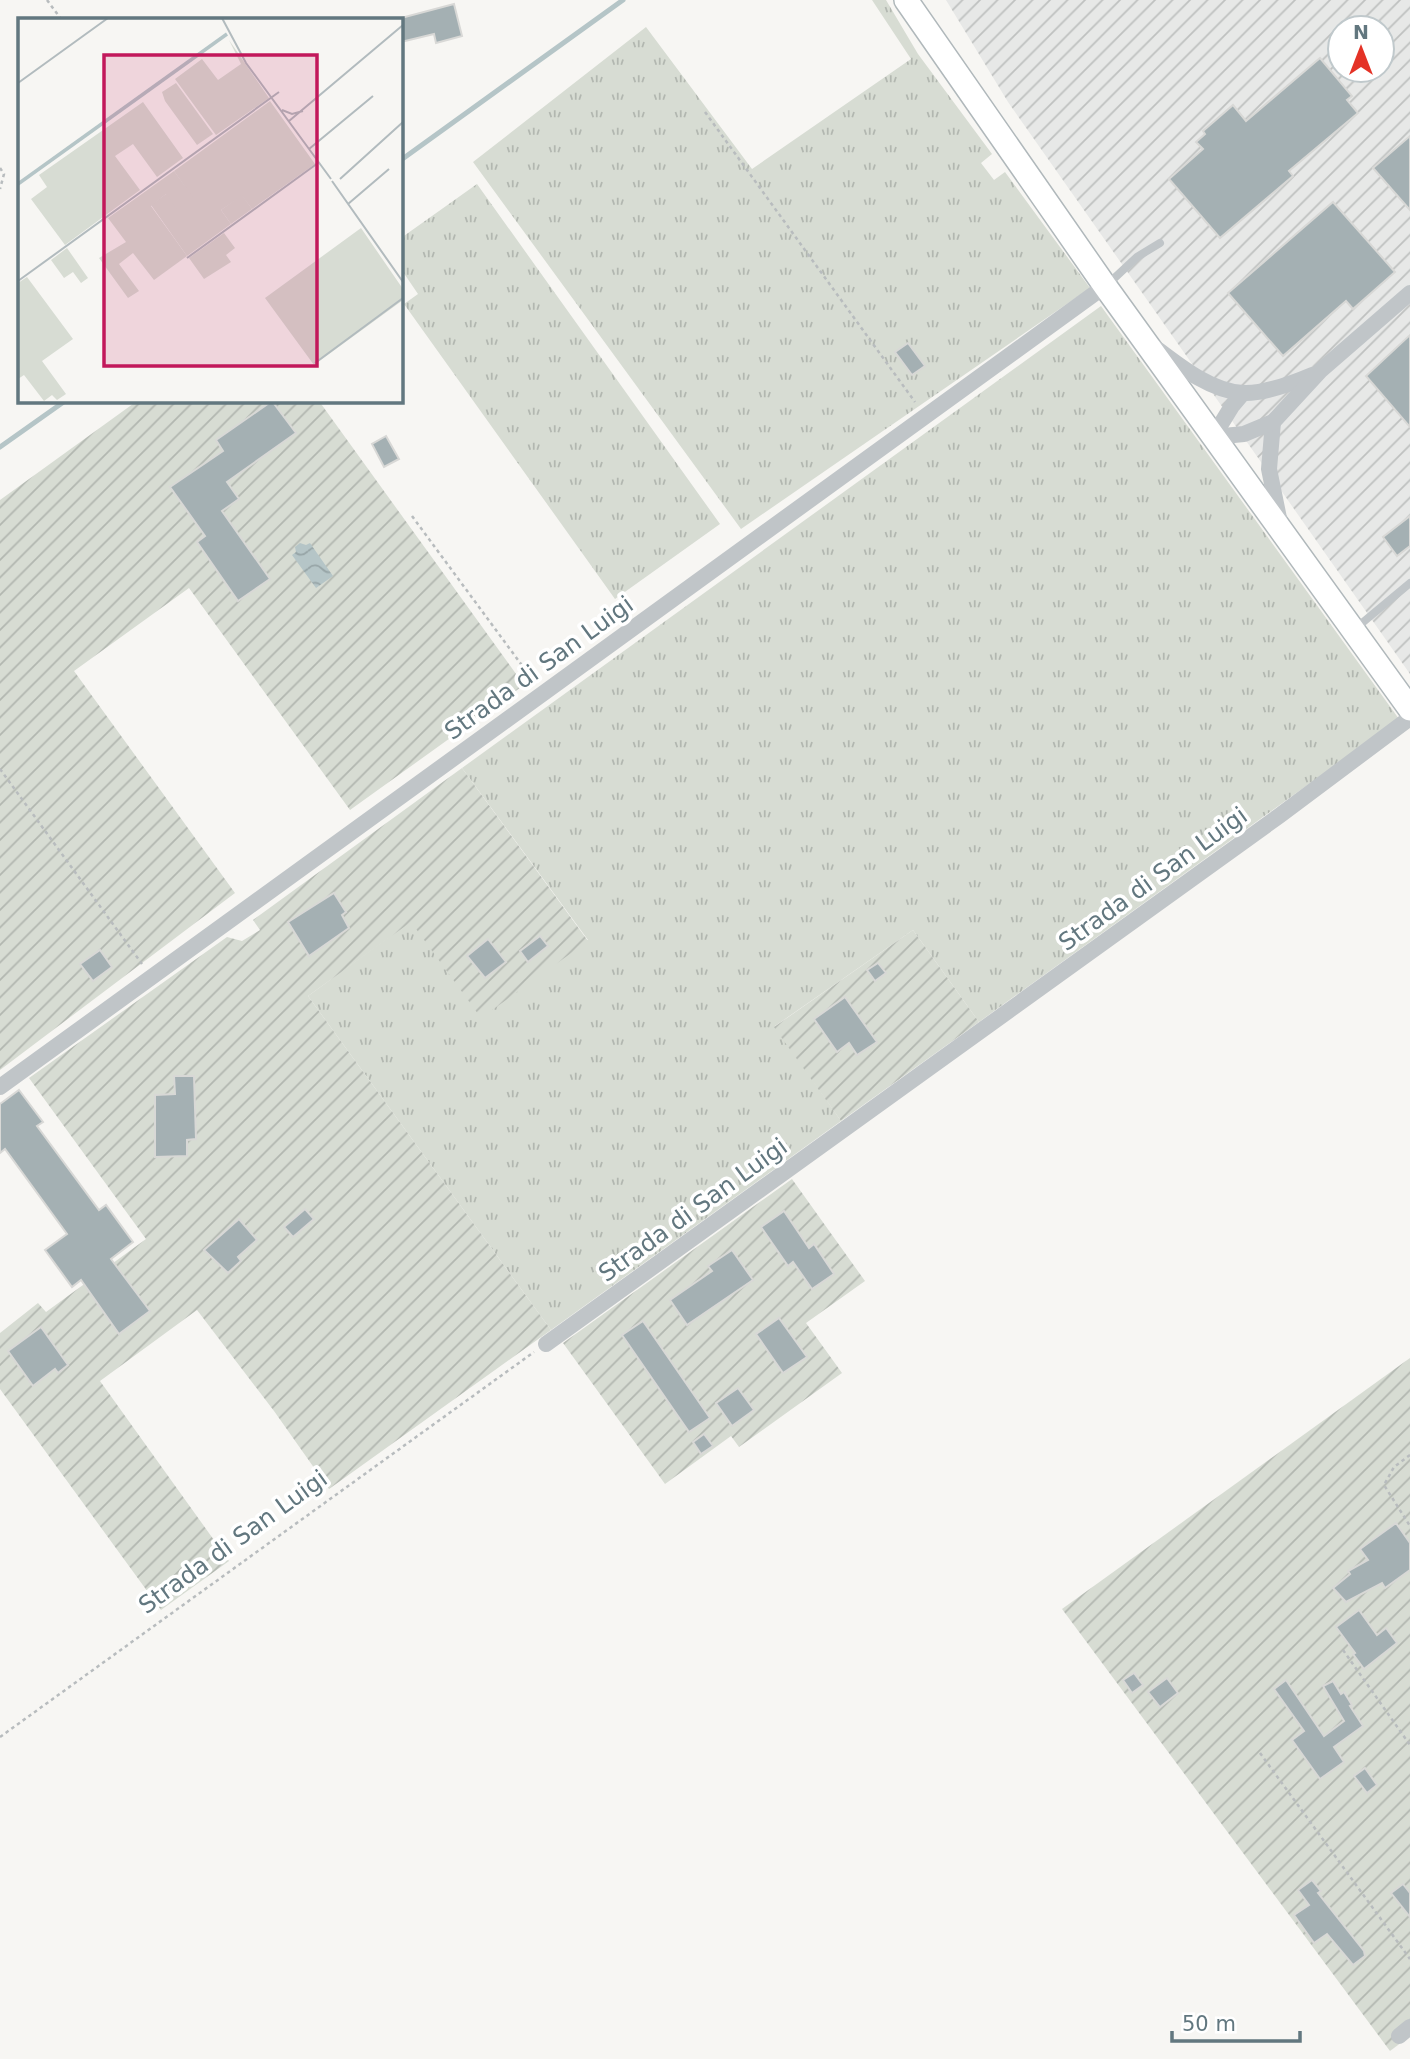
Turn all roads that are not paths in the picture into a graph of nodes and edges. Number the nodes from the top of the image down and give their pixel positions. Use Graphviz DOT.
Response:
graph roads {
  1 [pos="905,0"];
  2 [pos="1160,243"];
  3 [pos="1105,286"];
  4 [pos="1410,293"];
  5 [pos="1143,338"];
  6 [pos="1320,372"];
  7 [pos="1243,393"];
  8 [pos="1273,422"];
  9 [pos="1213,437"];
  10 [pos="1281,528"];
  11 [pos="1410,583"];
  12 [pos="1353,631"];
  13 [pos="1410,709"];
  14 [pos="1410,718"];
  15 [pos="0,1087"];
  16 [pos="546,1344"];
  1 -- 3 [label="main road"];
  2 -- 3 [label="lane"];
  3 -- 5 [label="main road"];
  3 -- 15 [label="street, Strada di San Luigi"];
  4 -- 6 [label="street"];
  5 -- 7 [label="street"];
  5 -- 9 [label="main road"];
  6 -- 7 [label="street"];
  6 -- 8 [label="street"];
  7 -- 9 [label="street"];
  8 -- 9 [label="street"];
  8 -- 10 [label="street"];
  9 -- 10 [label="main road"];
  10 -- 12 [label="main road"];
  11 -- 12 [label="lane"];
  12 -- 13 [label="main road"];
  14 -- 16 [label="street, Strada di San Luigi"];
}
